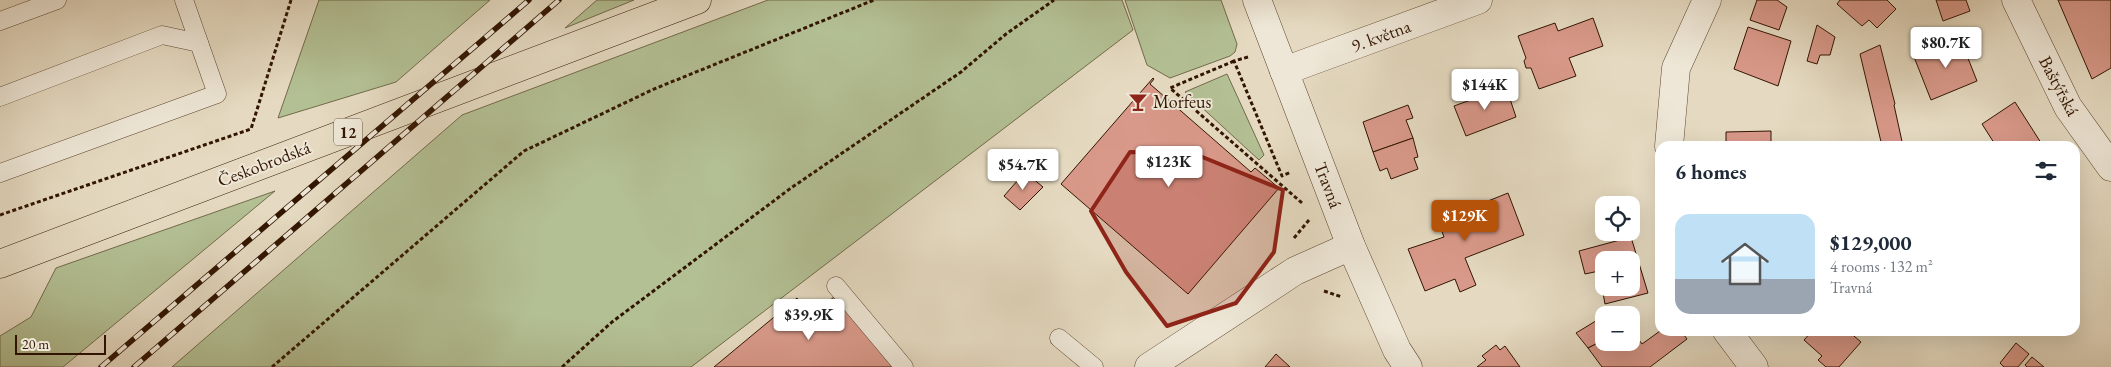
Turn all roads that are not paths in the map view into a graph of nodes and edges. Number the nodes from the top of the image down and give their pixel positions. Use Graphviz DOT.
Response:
graph roads {
  1 [pos="57,0"];
  2 [pos="184,0"];
  3 [pos="697,0"];
  4 [pos="1257,0"];
  5 [pos="1478,0"];
  6 [pos="1707,0"];
  7 [pos="2016,0"];
  8 [pos="0,21"];
  9 [pos="199,43"];
  10 [pos="1284,71"];
  11 [pos="0,97"];
  12 [pos="1669,141"];
  13 [pos="2111,167"];
  14 [pos="0,173"];
  15 [pos="1351,246"];
  16 [pos="0,264"];
  17 [pos="836,286"];
  18 [pos="1730,336"];
  19 [pos="1059,338"];
  20 [pos="904,367"];
  21 [pos="1094,367"];
  22 [pos="1148,367"];
  23 [pos="1408,367"];
  24 [pos="1754,367"];
  1 -- 8 [label="lane"];
  2 -- 9 [label="lane"];
  3 -- 16 [label="main road, Českobrodská / 12"];
  4 -- 10 [label="street, Travná"];
  5 -- 10 [label="street, 9. května"];
  6 -- 12 [label="street"];
  7 -- 13 [label="street, Baštýřská"];
  9 -- 11 [label="lane"];
  9 -- 14 [label="lane"];
  10 -- 15 [label="street, Travná"];
  15 -- 22 [label="street"];
  15 -- 23 [label="street, Travná"];
  17 -- 20 [label="lane"];
  18 -- 24 [label="street"];
  19 -- 21 [label="lane"];
}
